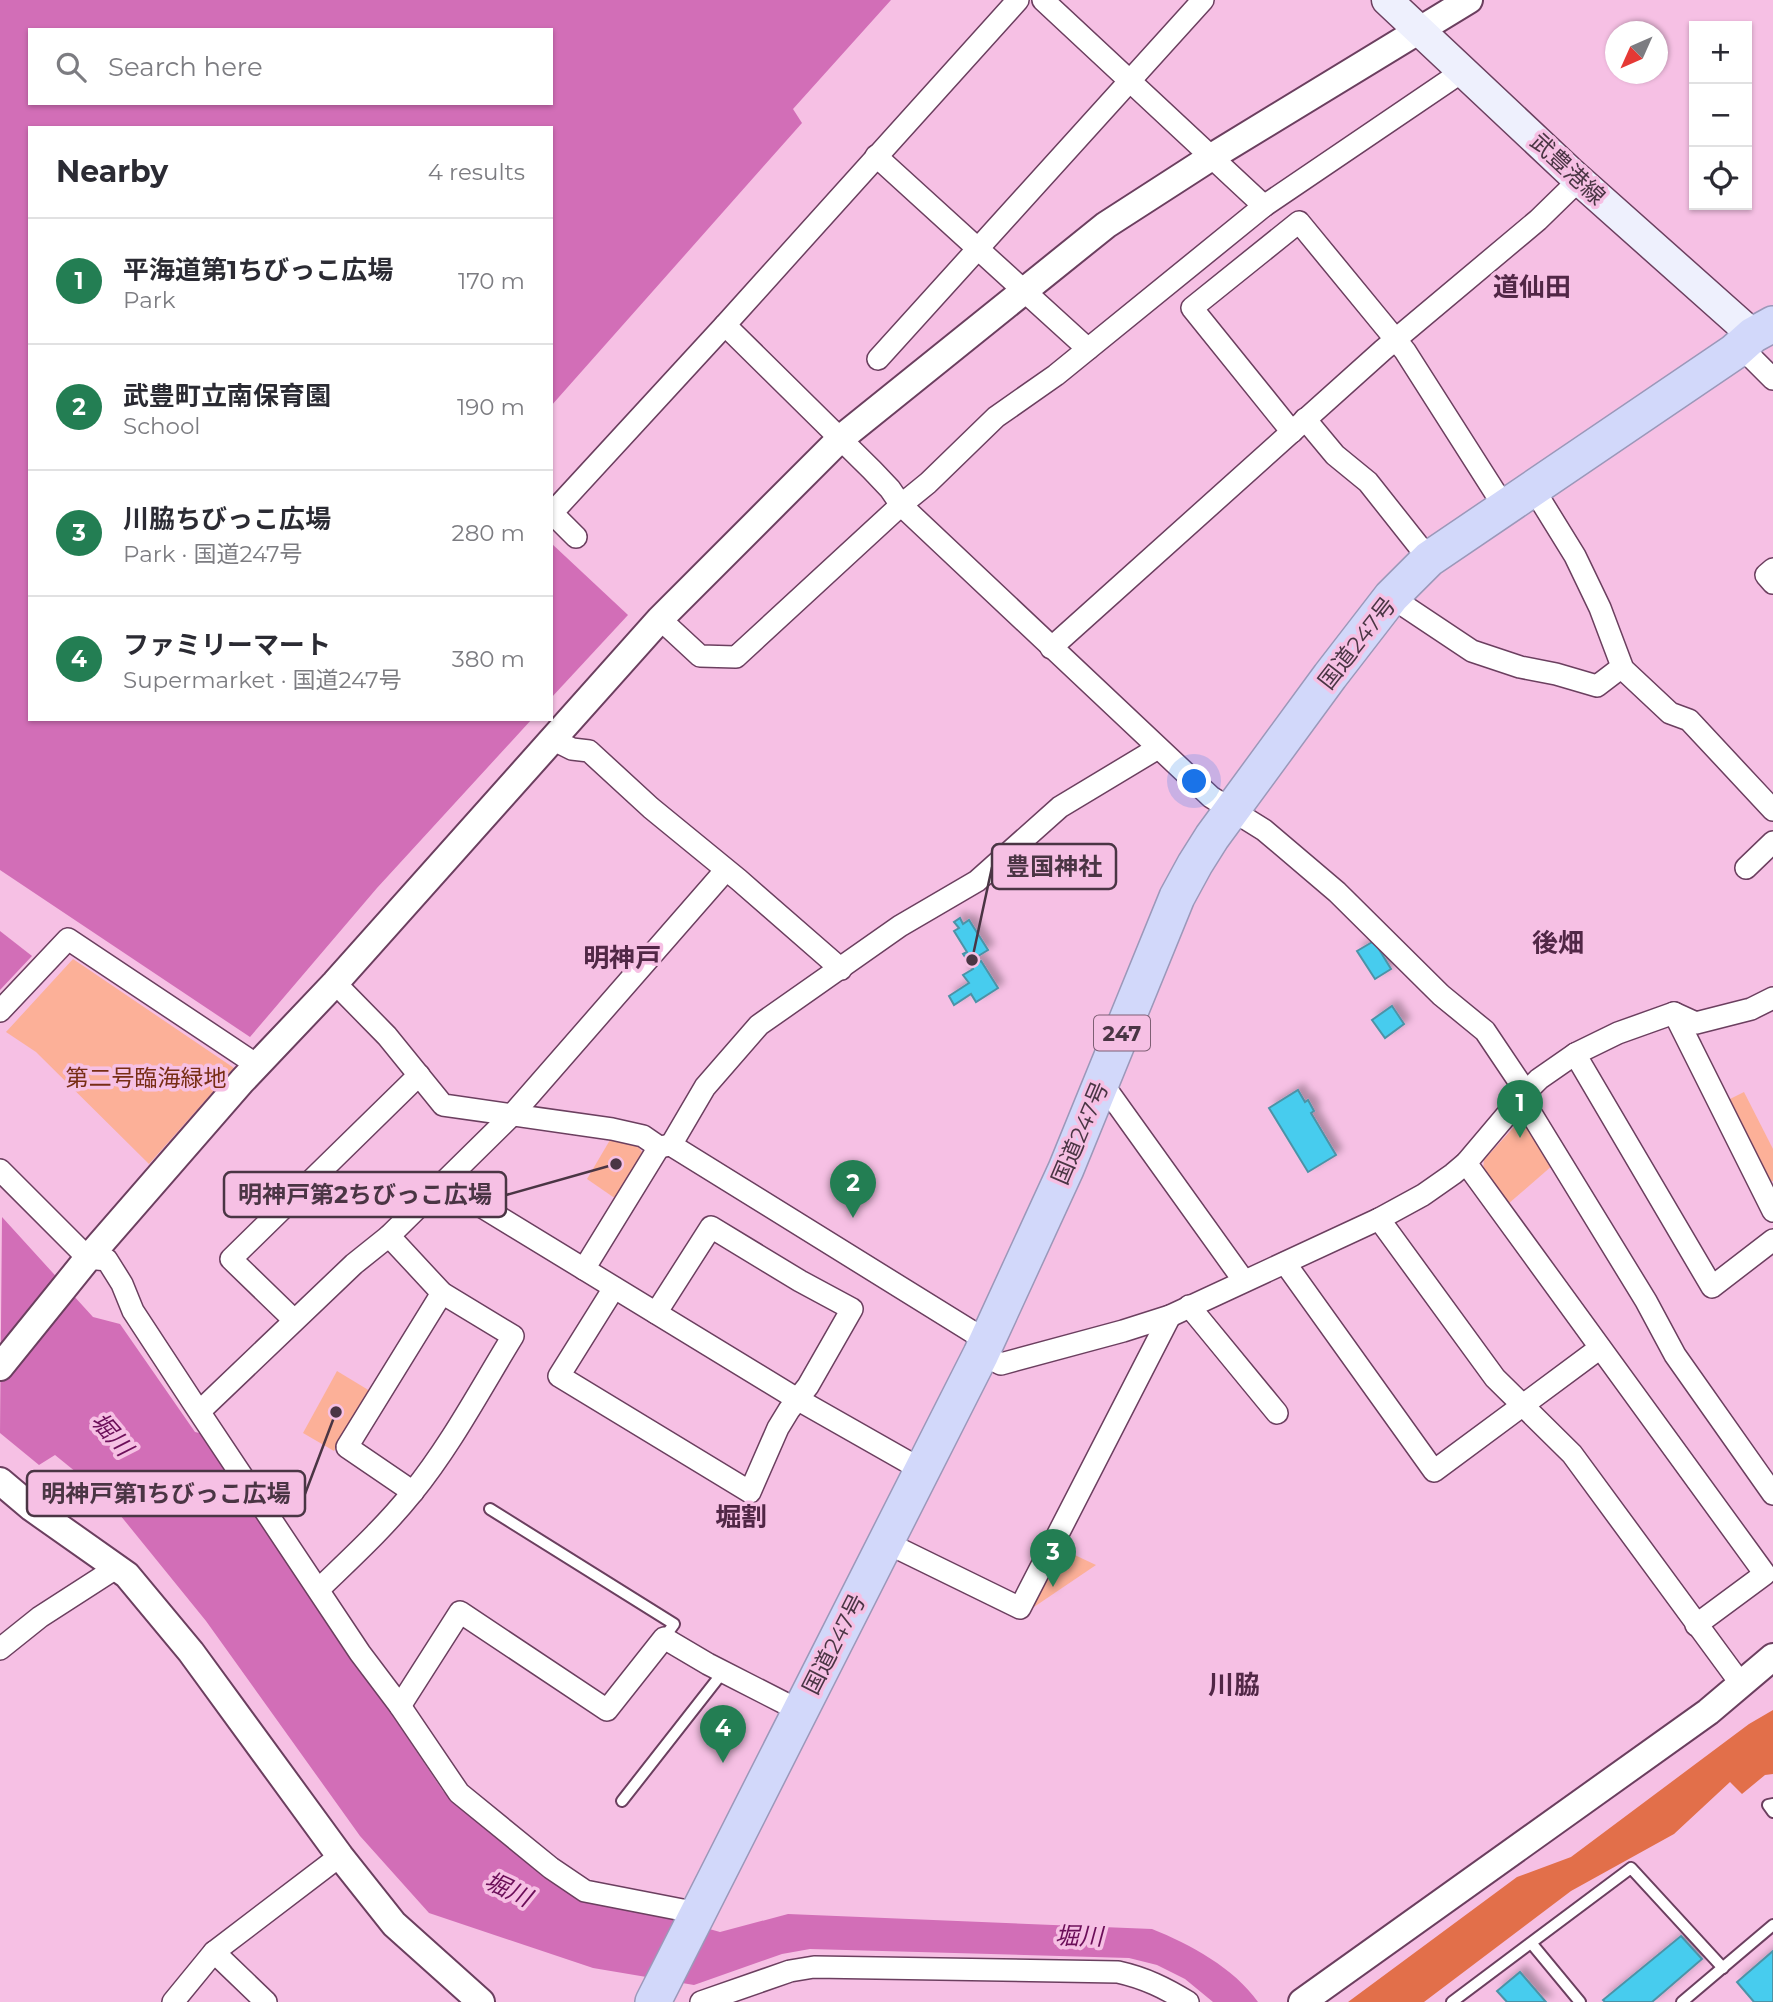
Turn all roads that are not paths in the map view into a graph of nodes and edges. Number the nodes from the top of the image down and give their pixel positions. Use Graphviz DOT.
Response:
graph roads {
  1 [pos="1018,0"];
  2 [pos="1043,0"];
  3 [pos="1203,0"];
  4 [pos="1387,0"];
  5 [pos="1469,0"];
  6 [pos="1420,30"];
  7 [pos="1463,71"];
  8 [pos="1130,80"];
  9 [pos="876,156"];
  10 [pos="1213,156"];
  11 [pos="1579,180"];
  12 [pos="1264,206"];
  13 [pos="978,249"];
  14 [pos="1023,291"];
  15 [pos="725,325"];
  16 [pos="1756,335"];
  17 [pos="1395,340"];
  18 [pos="1088,349"];
  19 [pos="878,359"];
  20 [pos="1773,379"];
  21 [pos="1298,425"];
  22 [pos="841,439"];
  23 [pos="1519,498"];
  24 [pos="901,505"];
  25 [pos="553,512"];
  26 [pos="553,514"];
  27 [pos="576,537"];
  28 [pos="1429,559"];
  29 [pos="1773,569"];
  30 [pos="1773,583"];
  31 [pos="1391,597"];
  32 [pos="660,619"];
  33 [pos="1051,648"];
  34 [pos="1623,669"];
  35 [pos="554,740"];
  36 [pos="1158,748"];
  37 [pos="1233,809"];
  38 [pos="1773,810"];
  39 [pos="1773,842"];
  40 [pos="1746,868"];
  41 [pos="725,871"];
  42 [pos="841,969"];
  43 [pos="335,983"];
  44 [pos="1773,998"];
  45 [pos="0,1011"];
  46 [pos="1674,1013"];
  47 [pos="1575,1054"];
  48 [pos="257,1066"];
  49 [pos="419,1075"];
  50 [pos="1102,1083"];
  51 [pos="1523,1094"];
  52 [pos="512,1115"];
  53 [pos="665,1146"];
  54 [pos="1466,1163"];
  55 [pos="0,1170"];
  56 [pos="443,1183"];
  57 [pos="1773,1211"];
  58 [pos="1379,1219"];
  59 [pos="389,1236"];
  60 [pos="1773,1240"];
  61 [pos="88,1258"];
  62 [pos="1284,1262"];
  63 [pos="584,1269"];
  64 [pos="1244,1281"];
  65 [pos="614,1288"];
  66 [pos="442,1293"];
  67 [pos="1189,1306"];
  68 [pos="656,1313"];
  69 [pos="1170,1316"];
  70 [pos="294,1320"];
  71 [pos="984,1348"];
  72 [pos="1600,1348"];
  73 [pos="0,1367"];
  74 [pos="797,1399"];
  75 [pos="1523,1406"];
  76 [pos="200,1411"];
  77 [pos="1277,1413"];
  78 [pos="922,1470"];
  79 [pos="0,1481"];
  80 [pos="413,1492"];
  81 [pos="1773,1494"];
  82 [pos="490,1509"];
  83 [pos="885,1542"];
  84 [pos="116,1568"];
  85 [pos="319,1589"];
  86 [pos="1696,1625"];
  87 [pos="664,1638"];
  88 [pos="0,1649"];
  89 [pos="1773,1657"];
  90 [pos="723,1672"];
  91 [pos="1741,1684"];
  92 [pos="400,1706"];
  93 [pos="800,1711"];
  94 [pos="622,1801"];
  95 [pos="1773,1804"];
  96 [pos="1773,1812"];
  97 [pos="340,1856"];
  98 [pos="695,1917"];
  99 [pos="1773,1925"];
  100 [pos="1532,1944"];
  101 [pos="214,1952"];
  102 [pos="1723,1968"];
  103 [pos="655,1998"];
  104 [pos="173,2002"];
  105 [pos="266,2002"];
  106 [pos="481,2002"];
  107 [pos="701,2002"];
  108 [pos="1188,2002"];
  109 [pos="1302,2002"];
  110 [pos="1452,2002"];
  111 [pos="1580,2002"];
  112 [pos="1682,2002"];
  1 -- 9 [label="street"];
  2 -- 8 [label="street"];
  3 -- 8 [label="street"];
  4 -- 6 [label="main road, 武豊港線"];
  5 -- 6 [label="street"];
  6 -- 7 [label="main road, 武豊港線"];
  6 -- 10 [label="street"];
  7 -- 11 [label="main road, 武豊港線"];
  7 -- 12 [label="street"];
  8 -- 10 [label="street"];
  8 -- 13 [label="street"];
  9 -- 13 [label="street"];
  9 -- 15 [label="street"];
  10 -- 12 [label="street"];
  10 -- 14 [label="street"];
  11 -- 16 [label="main road, 武豊港線"];
  11 -- 17 [label="street"];
  12 -- 18 [label="street"];
  13 -- 14 [label="street"];
  13 -- 19 [label="street"];
  14 -- 18 [label="street"];
  14 -- 22 [label="street"];
  15 -- 22 [label="street"];
  15 -- 25 [label="street"];
  16 -- 20 [label="street"];
  16 -- 23 [label="highway, 国道247号 / 247"];
  17 -- 21 [label="street"];
  17 -- 21 [label="street"];
  17 -- 23 [label="street"];
  18 -- 24 [label="street"];
  21 -- 28 [label="street"];
  21 -- 33 [label="street"];
  22 -- 24 [label="street"];
  22 -- 32 [label="street"];
  23 -- 28 [label="highway, 国道247号 / 247"];
  23 -- 34 [label="street"];
  24 -- 32 [label="street"];
  24 -- 33 [label="street"];
  26 -- 27 [label="street"];
  28 -- 31 [label="highway, 国道247号 / 247"];
  29 -- 30 [label="street"];
  31 -- 34 [label="street"];
  31 -- 37 [label="highway, 国道247号 / 247"];
  32 -- 35 [label="street"];
  33 -- 36 [label="street"];
  34 -- 38 [label="street"];
  35 -- 41 [label="street"];
  35 -- 43 [label="street"];
  36 -- 37 [label="street"];
  36 -- 42 [label="street"];
  37 -- 50 [label="highway, 国道247号 / 247"];
  37 -- 51 [label="street"];
  39 -- 40 [label="street"];
  41 -- 42 [label="street"];
  41 -- 52 [label="street"];
  42 -- 53 [label="street"];
  43 -- 48 [label="street"];
  43 -- 49 [label="street"];
  44 -- 46 [label="street"];
  45 -- 48 [label="street"];
  46 -- 47 [label="street"];
  46 -- 57 [label="street"];
  47 -- 51 [label="street"];
  47 -- 60 [label="street"];
  48 -- 61 [label="street"];
  49 -- 52 [label="street"];
  49 -- 70 [label="street"];
  50 -- 64 [label="street"];
  50 -- 71 [label="highway, 国道247号 / 247"];
  51 -- 54 [label="street"];
  51 -- 81 [label="street"];
  52 -- 53 [label="street"];
  52 -- 56 [label="street"];
  53 -- 63 [label="street"];
  53 -- 71 [label="street"];
  54 -- 58 [label="street"];
  54 -- 72 [label="street"];
  55 -- 61 [label="street"];
  56 -- 59 [label="street"];
  56 -- 63 [label="street"];
  58 -- 62 [label="street"];
  58 -- 75 [label="street"];
  59 -- 66 [label="street"];
  59 -- 70 [label="street"];
  61 -- 73 [label="street"];
  61 -- 76 [label="street"];
  62 -- 64 [label="street"];
  62 -- 75 [label="street"];
  63 -- 65 [label="street"];
  64 -- 67 [label="street"];
  65 -- 68 [label="street"];
  65 -- 74 [label="street"];
  66 -- 80 [label="street"];
  66 -- 80 [label="street"];
  67 -- 69 [label="street"];
  67 -- 77 [label="street"];
  68 -- 74 [label="street"];
  68 -- 74 [label="street"];
  69 -- 71 [label="street"];
  69 -- 83 [label="street"];
  70 -- 76 [label="street"];
  71 -- 78 [label="highway, 国道247号 / 247"];
  72 -- 75 [label="street"];
  72 -- 86 [label="street"];
  74 -- 78 [label="street"];
  75 -- 86 [label="street"];
  76 -- 85 [label="street"];
  78 -- 83 [label="highway, 国道247号 / 247"];
  79 -- 84 [label="street"];
  80 -- 85 [label="street"];
  82 -- 87 [label="lane"];
  83 -- 93 [label="highway, 国道247号 / 247"];
  84 -- 88 [label="street"];
  84 -- 97 [label="street"];
  85 -- 92 [label="street"];
  86 -- 91 [label="street"];
  87 -- 90 [label="street"];
  87 -- 92 [label="street"];
  89 -- 91 [label="street"];
  90 -- 93 [label="street"];
  90 -- 94 [label="lane"];
  91 -- 109 [label="street"];
  92 -- 98 [label="street"];
  93 -- 98 [label="highway, 国道247号 / 247"];
  95 -- 96 [label="lane"];
  97 -- 101 [label="street"];
  97 -- 106 [label="street"];
  98 -- 103 [label="highway, 国道247号 / 247"];
  99 -- 102 [label="lane"];
  100 -- 102 [label="lane"];
  100 -- 110 [label="lane"];
  100 -- 111 [label="lane"];
  101 -- 104 [label="street"];
  101 -- 105 [label="street"];
  102 -- 112 [label="lane"];
  107 -- 108 [label="street"];
}
